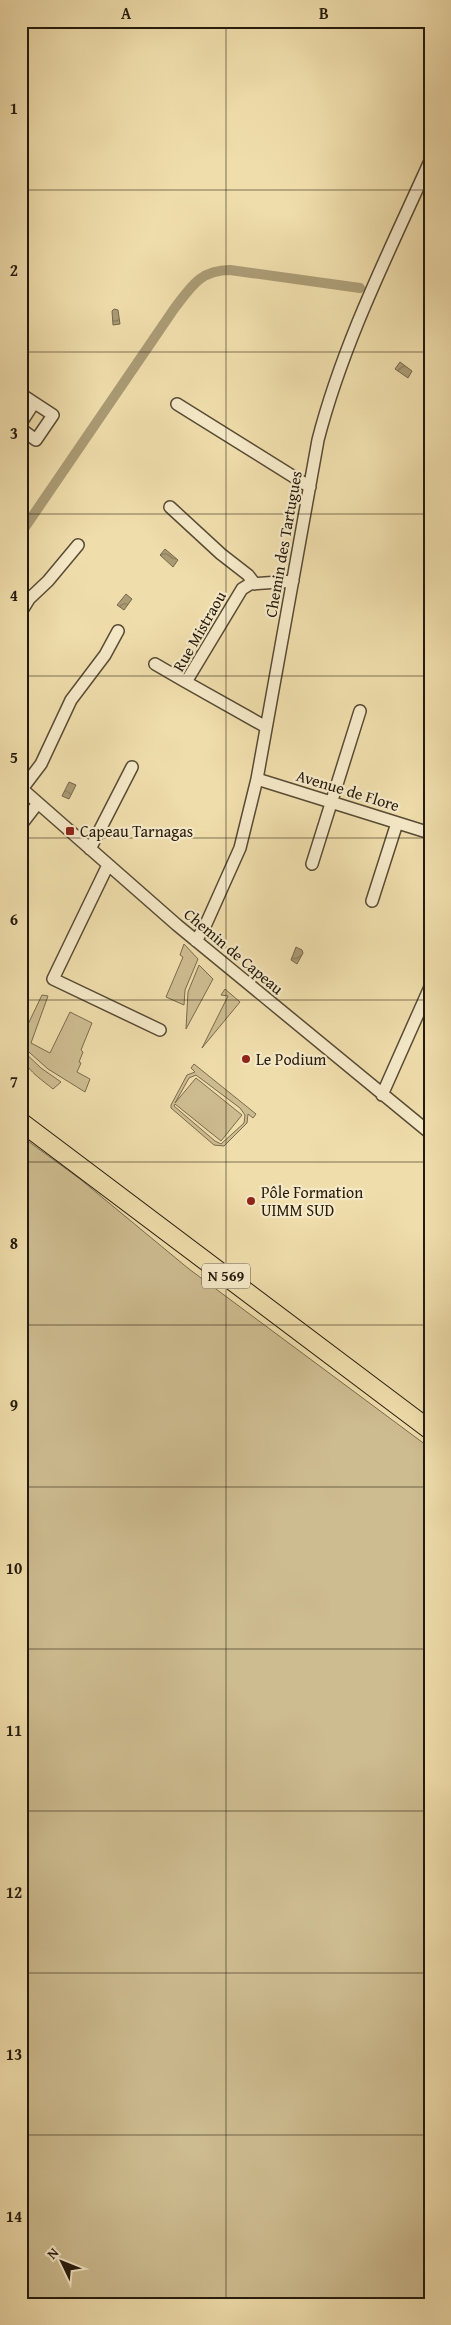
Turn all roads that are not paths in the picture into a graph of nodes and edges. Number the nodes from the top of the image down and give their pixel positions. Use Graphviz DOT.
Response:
graph roads {
  1 [pos="430,161"];
  2 [pos="21,394"];
  3 [pos="34,403"];
  4 [pos="177,404"];
  5 [pos="21,423"];
  6 [pos="21,429"];
  7 [pos="310,487"];
  8 [pos="170,507"];
  9 [pos="78,545"];
  10 [pos="294,581"];
  11 [pos="255,584"];
  12 [pos="21,612"];
  13 [pos="118,631"];
  14 [pos="155,664"];
  15 [pos="186,682"];
  16 [pos="360,711"];
  17 [pos="266,727"];
  18 [pos="132,768"];
  19 [pos="256,779"];
  20 [pos="22,788"];
  21 [pos="331,802"];
  22 [pos="38,803"];
  23 [pos="398,823"];
  24 [pos="21,825"];
  25 [pos="430,833"];
  26 [pos="90,849"];
  27 [pos="312,864"];
  28 [pos="108,865"];
  29 [pos="372,901"];
  30 [pos="196,941"];
  31 [pos="430,986"];
  32 [pos="160,1030"];
  33 [pos="382,1095"];
  34 [pos="21,1122"];
  35 [pos="430,1134"];
  36 [pos="430,1430"];
  1 -- 7 [label="street, Chemin des Tartugues"];
  2 -- 3 [label="street"];
  3 -- 5 [label="street"];
  3 -- 6 [label="street"];
  4 -- 7 [label="street"];
  7 -- 10 [label="street, Chemin des Tartugues"];
  8 -- 11 [label="street"];
  9 -- 12 [label="street"];
  10 -- 11 [label="street"];
  10 -- 17 [label="street, Chemin des Tartugues"];
  11 -- 15 [label="street, Rue Mistraou"];
  13 -- 20 [label="street"];
  14 -- 15 [label="street"];
  15 -- 17 [label="street, Rue Mistraou"];
  16 -- 21 [label="street"];
  17 -- 19 [label="street, Chemin des Tartugues"];
  18 -- 26 [label="street"];
  19 -- 21 [label="street, Avenue de Flore"];
  19 -- 30 [label="street, Chemin des Tartugues"];
  20 -- 22 [label="street, Chemin de Capeau"];
  21 -- 23 [label="street, Avenue de Flore"];
  21 -- 27 [label="street"];
  22 -- 24 [label="street"];
  22 -- 26 [label="street, Chemin de Capeau"];
  23 -- 25 [label="street, Avenue de Flore"];
  23 -- 29 [label="street"];
  26 -- 28 [label="street, Chemin de Capeau"];
  28 -- 30 [label="street, Chemin de Capeau"];
  28 -- 32 [label="street"];
  30 -- 33 [label="street, Chemin de Capeau"];
  31 -- 33 [label="street"];
  33 -- 35 [label="street, Chemin de Capeau"];
  34 -- 36 [label="main road, N 569"];
}
